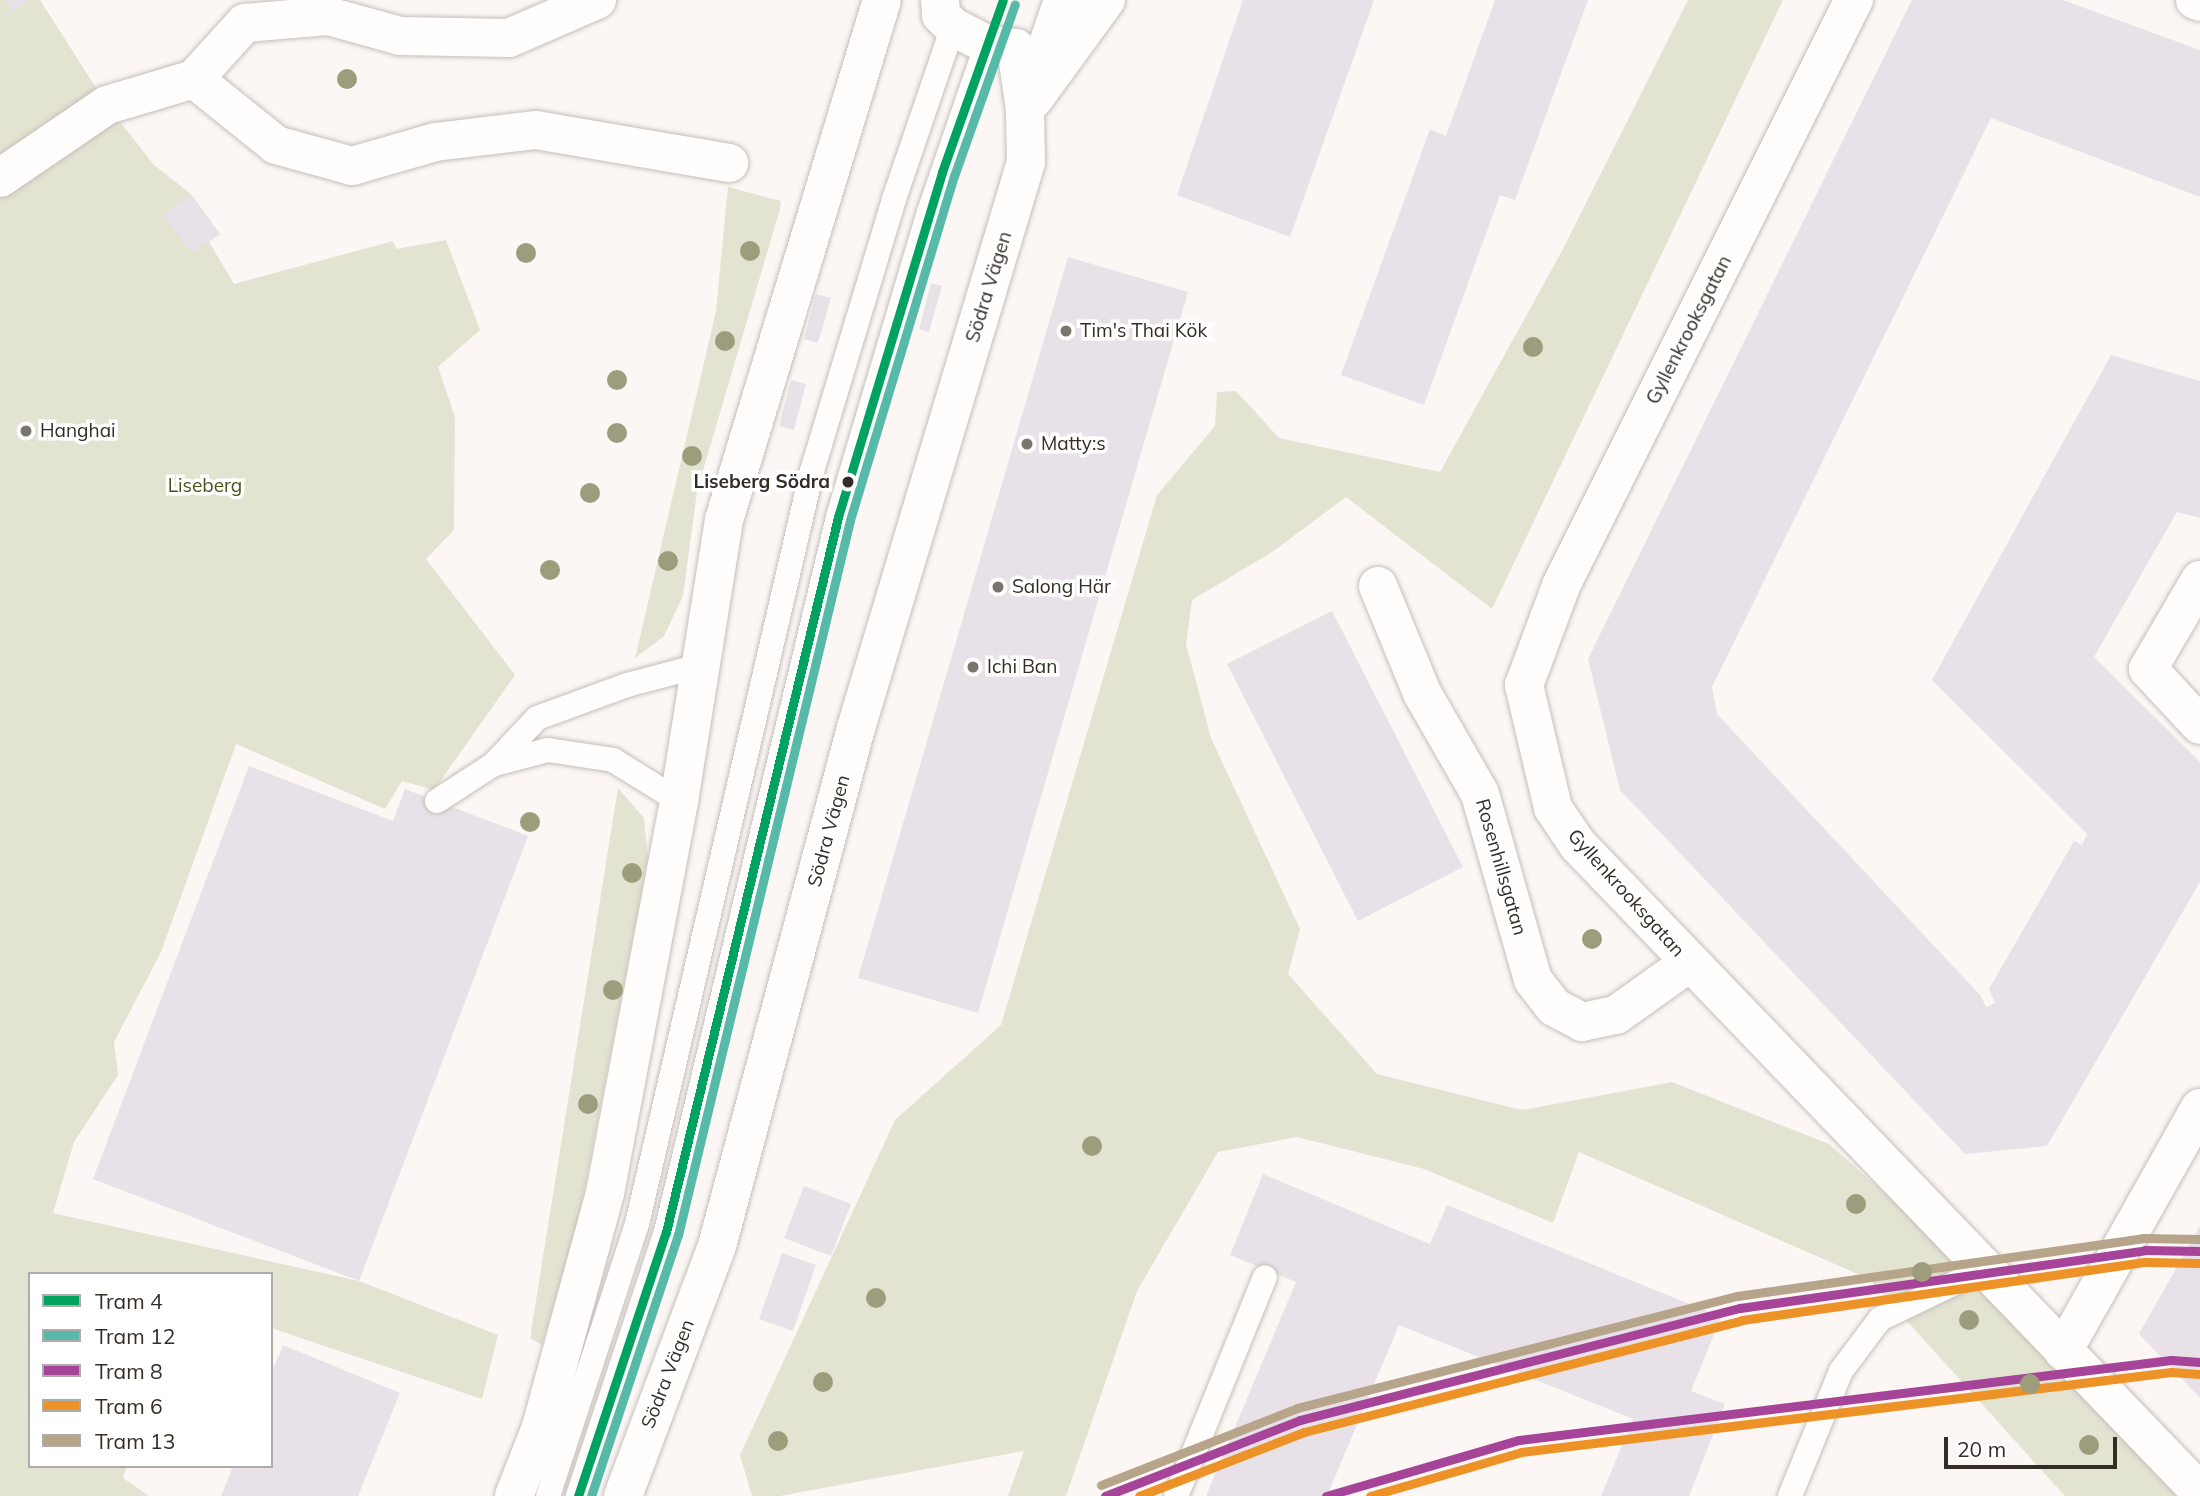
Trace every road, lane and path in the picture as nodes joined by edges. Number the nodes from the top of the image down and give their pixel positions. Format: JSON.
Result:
{"nodes":[{"id":1,"x":597,"y":0,"type":"edge"},
{"id":2,"x":882,"y":0,"type":"edge"},
{"id":3,"x":1063,"y":0,"type":"edge"},
{"id":4,"x":1106,"y":0,"type":"edge"},
{"id":5,"x":1854,"y":0,"type":"edge"},
{"id":6,"x":2195,"y":0,"type":"edge"},
{"id":7,"x":2200,"y":2,"type":"edge"},
{"id":8,"x":946,"y":14,"type":"edge"},
{"id":9,"x":987,"y":44,"type":"junction"},
{"id":10,"x":194,"y":79,"type":"junction"},
{"id":11,"x":1025,"y":110,"type":"junction"},
{"id":12,"x":729,"y":163,"type":"dead end"},
{"id":13,"x":0,"y":178,"type":"edge"},
{"id":14,"x":2200,"y":580,"type":"edge"},
{"id":15,"x":1378,"y":586,"type":"dead end"},
{"id":16,"x":703,"y":665,"type":"junction"},
{"id":17,"x":2200,"y":725,"type":"edge"},
{"id":18,"x":494,"y":764,"type":"junction"},
{"id":19,"x":437,"y":801,"type":"dead end"},
{"id":20,"x":679,"y":801,"type":"junction"},
{"id":21,"x":1689,"y":963,"type":"junction"},
{"id":22,"x":2200,"y":1108,"type":"edge"},
{"id":23,"x":1982,"y":1270,"type":"junction"},
{"id":24,"x":1265,"y":1277,"type":"dead end"},
{"id":25,"x":2063,"y":1351,"type":"junction"},
{"id":26,"x":2200,"y":1492,"type":"edge"},
{"id":27,"x":514,"y":1496,"type":"edge"},
{"id":28,"x":548,"y":1496,"type":"edge"},
{"id":29,"x":578,"y":1496,"type":"edge"},
{"id":30,"x":622,"y":1496,"type":"edge"},
{"id":31,"x":1175,"y":1496,"type":"edge"},
{"id":32,"x":1790,"y":1496,"type":"edge"}],
"edges":[{"from":1,"to":10,"type":"street"},
{"from":2,"to":16,"type":"street"},
{"from":3,"to":11,"type":"street"},
{"from":4,"to":11,"type":"street"},
{"from":5,"to":21,"type":"street","name":"Gyllenkrooksgatan"},
{"from":6,"to":7,"type":"street"},
{"from":8,"to":9,"type":"street"},
{"from":8,"to":28,"type":"lane"},
{"from":9,"to":11,"type":"street"},
{"from":9,"to":29,"type":"lane"},
{"from":10,"to":12,"type":"street"},
{"from":10,"to":13,"type":"street"},
{"from":11,"to":30,"type":"street","name":"Södra Vägen"},
{"from":14,"to":17,"type":"street"},
{"from":15,"to":21,"type":"street","name":"Rosenhillsgatan"},
{"from":16,"to":18,"type":"lane"},
{"from":16,"to":20,"type":"street"},
{"from":18,"to":19,"type":"lane"},
{"from":18,"to":20,"type":"lane"},
{"from":20,"to":27,"type":"street"},
{"from":21,"to":23,"type":"street","name":"Gyllenkrooksgatan"},
{"from":22,"to":25,"type":"street"},
{"from":23,"to":25,"type":"street","name":"Gyllenkrooksgatan"},
{"from":23,"to":32,"type":"lane"},
{"from":24,"to":31,"type":"lane"},
{"from":25,"to":26,"type":"street","name":"Gyllenkrooksgatan"}]}
